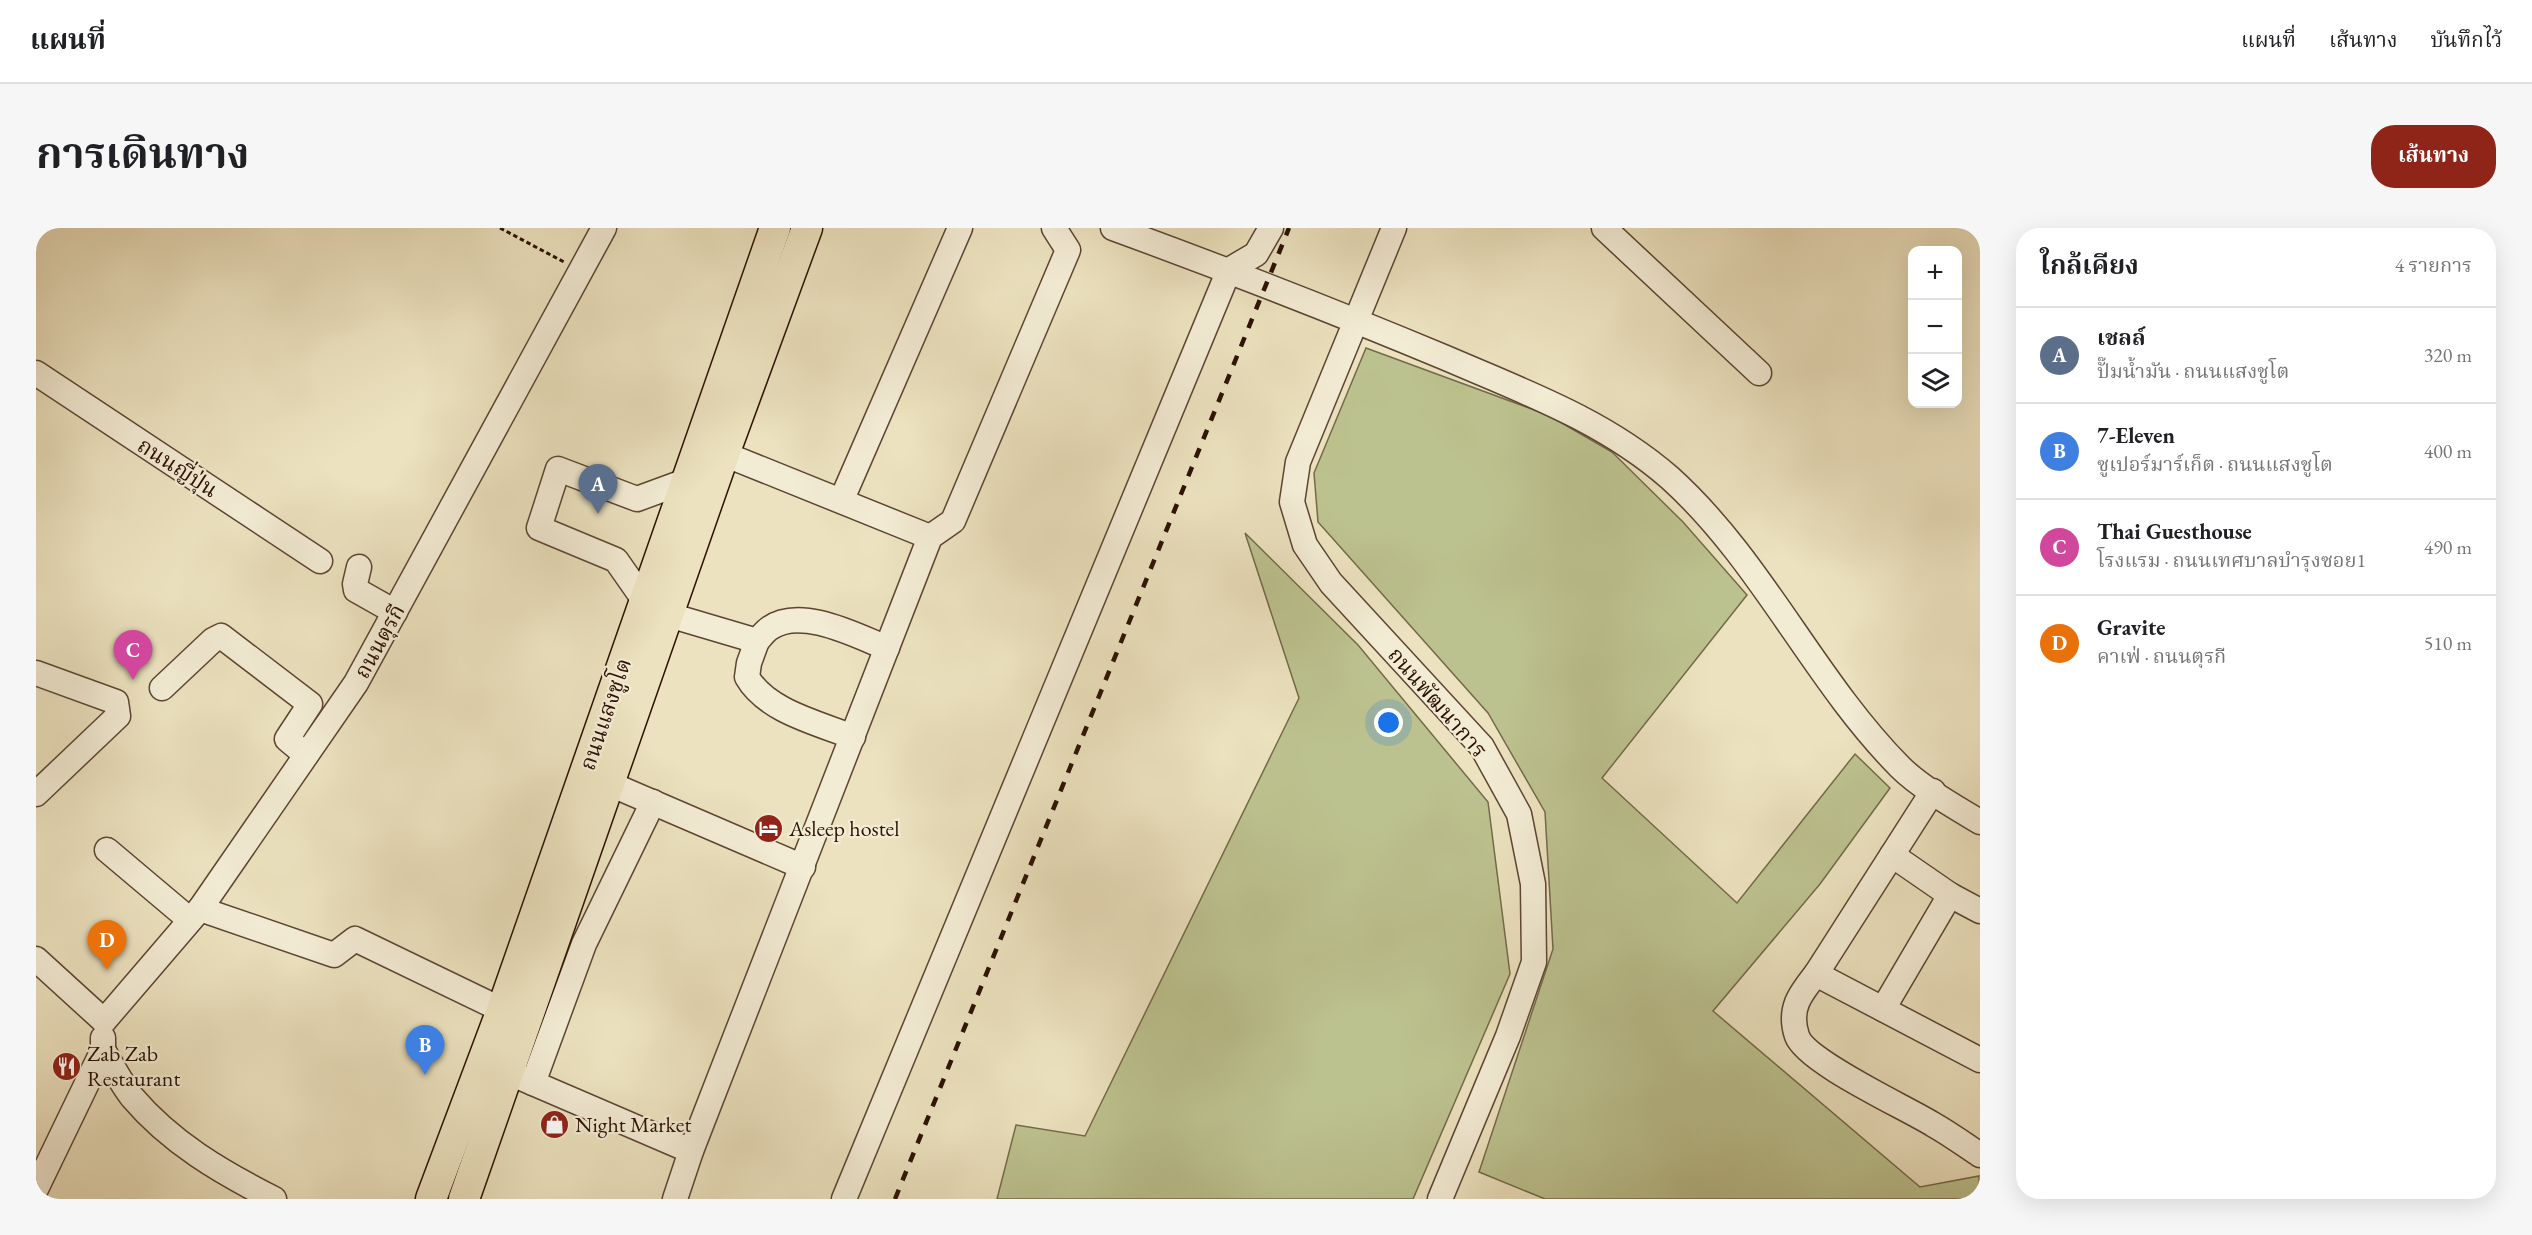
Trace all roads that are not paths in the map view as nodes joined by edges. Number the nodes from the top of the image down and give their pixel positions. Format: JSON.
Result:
{"nodes":[{"id":1,"x":604,"y":228,"type":"edge"},
{"id":2,"x":775,"y":228,"type":"edge"},
{"id":3,"x":807,"y":228,"type":"edge"},
{"id":4,"x":960,"y":228,"type":"edge"},
{"id":5,"x":1054,"y":228,"type":"edge"},
{"id":6,"x":1113,"y":228,"type":"edge"},
{"id":7,"x":1271,"y":228,"type":"edge"},
{"id":8,"x":1394,"y":228,"type":"edge"},
{"id":9,"x":1604,"y":228,"type":"edge"},
{"id":10,"x":1229,"y":270,"type":"junction"},
{"id":11,"x":1356,"y":320,"type":"junction"},
{"id":12,"x":36,"y":373,"type":"edge"},
{"id":13,"x":1759,"y":373,"type":"dead end"},
{"id":14,"x":712,"y":446,"type":"junction"},
{"id":15,"x":686,"y":481,"type":"junction"},
{"id":16,"x":842,"y":499,"type":"junction"},
{"id":17,"x":930,"y":537,"type":"junction"},
{"id":18,"x":320,"y":561,"type":"dead end"},
{"id":19,"x":359,"y":567,"type":"dead end"},
{"id":20,"x":656,"y":608,"type":"junction"},
{"id":21,"x":395,"y":612,"type":"junction"},
{"id":22,"x":757,"y":641,"type":"junction"},
{"id":23,"x":887,"y":648,"type":"junction"},
{"id":24,"x":36,"y":673,"type":"edge"},
{"id":25,"x":162,"y":688,"type":"dead end"},
{"id":26,"x":622,"y":705,"type":"junction"},
{"id":27,"x":853,"y":737,"type":"junction"},
{"id":28,"x":306,"y":754,"type":"junction"},
{"id":29,"x":610,"y":784,"type":"junction"},
{"id":30,"x":1934,"y":791,"type":"junction"},
{"id":31,"x":36,"y":794,"type":"edge"},
{"id":32,"x":652,"y":802,"type":"junction"},
{"id":33,"x":1980,"y":822,"type":"edge"},
{"id":34,"x":107,"y":850,"type":"dead end"},
{"id":35,"x":1892,"y":855,"type":"junction"},
{"id":36,"x":803,"y":867,"type":"junction"},
{"id":37,"x":1950,"y":895,"type":"junction"},
{"id":38,"x":1980,"y":911,"type":"edge"},
{"id":39,"x":195,"y":914,"type":"junction"},
{"id":40,"x":36,"y":959,"type":"edge"},
{"id":41,"x":1816,"y":974,"type":"junction"},
{"id":42,"x":1883,"y":1009,"type":"junction"},
{"id":43,"x":502,"y":1010,"type":"junction"},
{"id":44,"x":104,"y":1021,"type":"junction"},
{"id":45,"x":103,"y":1050,"type":"junction"},
{"id":46,"x":1980,"y":1060,"type":"edge"},
{"id":47,"x":521,"y":1078,"type":"junction"},
{"id":48,"x":691,"y":1151,"type":"junction"},
{"id":49,"x":1980,"y":1155,"type":"edge"},
{"id":50,"x":36,"y":1189,"type":"edge"},
{"id":51,"x":274,"y":1199,"type":"edge"},
{"id":52,"x":431,"y":1199,"type":"edge"},
{"id":53,"x":464,"y":1199,"type":"edge"},
{"id":54,"x":675,"y":1199,"type":"edge"},
{"id":55,"x":844,"y":1199,"type":"edge"},
{"id":56,"x":1440,"y":1199,"type":"edge"}],
"edges":[{"from":1,"to":21,"type":"street","name":"ถนนตุรกี"},
{"from":2,"to":14,"type":"main road","name":"ถนนแสงชูโต"},
{"from":3,"to":14,"type":"main road","name":"ถนนแสงชูโต"},
{"from":4,"to":16,"type":"street"},
{"from":5,"to":17,"type":"street"},
{"from":6,"to":10,"type":"street"},
{"from":7,"to":10,"type":"street"},
{"from":8,"to":11,"type":"street","name":"ถนนพัฒนาการ"},
{"from":9,"to":13,"type":"street"},
{"from":10,"to":11,"type":"street"},
{"from":10,"to":55,"type":"street"},
{"from":11,"to":30,"type":"street"},
{"from":11,"to":56,"type":"street","name":"ถนนพัฒนาการ"},
{"from":12,"to":18,"type":"street","name":"ถนนญี่ปุ่น"},
{"from":14,"to":15,"type":"main road","name":"ถนนแสงชูโต"},
{"from":14,"to":16,"type":"street"},
{"from":14,"to":20,"type":"main road","name":"ถนนแสงชูโต"},
{"from":15,"to":20,"type":"main road","name":"ถนนแสงชูโต"},
{"from":15,"to":20,"type":"street"},
{"from":16,"to":17,"type":"street"},
{"from":17,"to":23,"type":"street"},
{"from":19,"to":21,"type":"street"},
{"from":20,"to":22,"type":"street"},
{"from":20,"to":26,"type":"main road","name":"ถนนแสงชูโต"},
{"from":21,"to":28,"type":"street","name":"ถนนตุรกี"},
{"from":22,"to":23,"type":"street"},
{"from":22,"to":27,"type":"street"},
{"from":23,"to":27,"type":"street"},
{"from":24,"to":31,"type":"street"},
{"from":25,"to":28,"type":"street"},
{"from":26,"to":29,"type":"main road","name":"ถนนแสงชูโต"},
{"from":26,"to":43,"type":"main road","name":"ถนนแสงชูโต"},
{"from":27,"to":36,"type":"street"},
{"from":28,"to":39,"type":"street","name":"ถนนตุรกี"},
{"from":29,"to":32,"type":"street"},
{"from":29,"to":47,"type":"main road","name":"ถนนแสงชูโต"},
{"from":30,"to":33,"type":"street"},
{"from":30,"to":35,"type":"street"},
{"from":32,"to":36,"type":"street"},
{"from":32,"to":47,"type":"street"},
{"from":34,"to":39,"type":"street"},
{"from":35,"to":37,"type":"street"},
{"from":35,"to":41,"type":"street"},
{"from":36,"to":48,"type":"street"},
{"from":37,"to":38,"type":"street"},
{"from":37,"to":42,"type":"street"},
{"from":39,"to":43,"type":"street"},
{"from":39,"to":44,"type":"street","name":"ถนนตุรกี"},
{"from":40,"to":44,"type":"street"},
{"from":41,"to":42,"type":"street"},
{"from":41,"to":49,"type":"street"},
{"from":42,"to":46,"type":"street"},
{"from":43,"to":52,"type":"main road","name":"ถนนแสงชูโต"},
{"from":44,"to":45,"type":"street"},
{"from":45,"to":50,"type":"street"},
{"from":45,"to":51,"type":"street"},
{"from":47,"to":48,"type":"street"},
{"from":47,"to":53,"type":"main road","name":"ถนนแสงชูโต"},
{"from":48,"to":54,"type":"street"}]}
